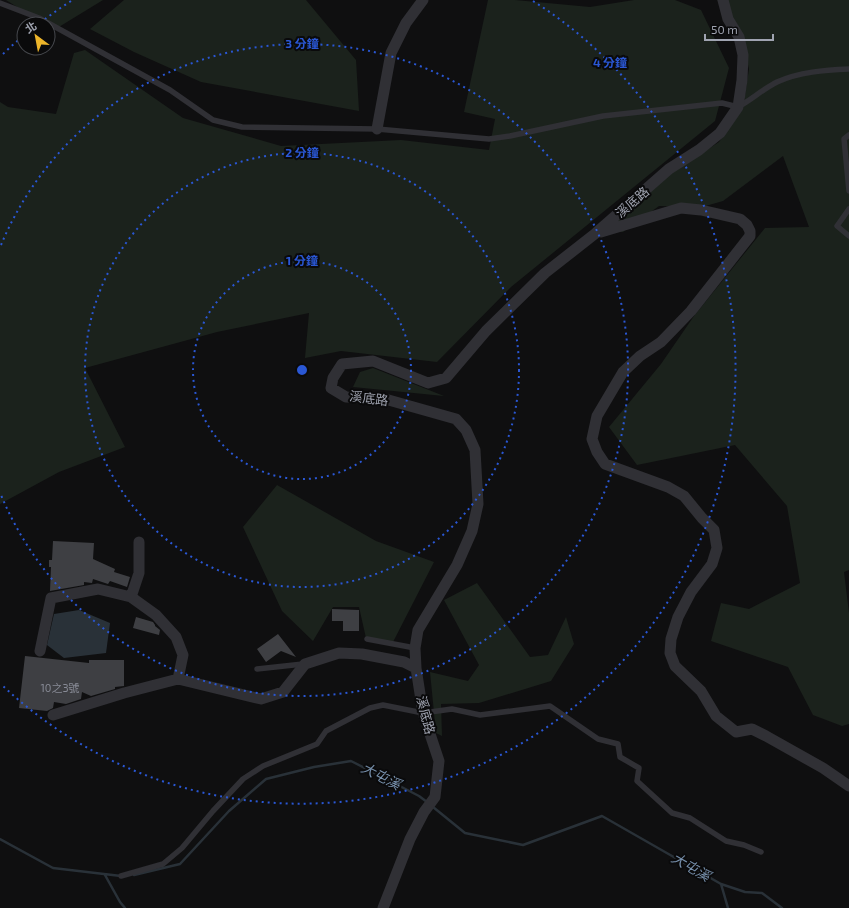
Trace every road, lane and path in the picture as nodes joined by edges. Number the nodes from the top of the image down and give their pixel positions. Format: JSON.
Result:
{"nodes":[{"id":1,"x":423,"y":0,"type":"edge"},
{"id":2,"x":723,"y":0,"type":"edge"},
{"id":3,"x":0,"y":3,"type":"edge"},
{"id":4,"x":849,"y":69,"type":"edge"},
{"id":5,"x":738,"y":107,"type":"junction"},
{"id":6,"x":377,"y":129,"type":"junction"},
{"id":7,"x":849,"y":135,"type":"edge"},
{"id":8,"x":849,"y":192,"type":"edge"},
{"id":9,"x":849,"y":209,"type":"edge"},
{"id":10,"x":596,"y":234,"type":"junction"},
{"id":11,"x":849,"y":236,"type":"edge"},
{"id":12,"x":139,"y":542,"type":"dead end"},
{"id":13,"x":131,"y":597,"type":"junction"},
{"id":14,"x":367,"y":639,"type":"dead end"},
{"id":15,"x":416,"y":648,"type":"junction"},
{"id":16,"x":40,"y":651,"type":"dead end"},
{"id":17,"x":305,"y":664,"type":"junction"},
{"id":18,"x":416,"y":668,"type":"junction"},
{"id":19,"x":257,"y":669,"type":"dead end"},
{"id":20,"x":178,"y":679,"type":"junction"},
{"id":21,"x":423,"y":713,"type":"junction"},
{"id":22,"x":53,"y":715,"type":"dead end"},
{"id":23,"x":849,"y":786,"type":"edge"},
{"id":24,"x":761,"y":852,"type":"dead end"},
{"id":25,"x":121,"y":876,"type":"dead end"},
{"id":26,"x":383,"y":908,"type":"edge"}],
"edges":[{"from":1,"to":6,"type":"street"},
{"from":2,"to":5,"type":"street","name":"溪底路"},
{"from":3,"to":6,"type":"lane"},
{"from":4,"to":5,"type":"lane"},
{"from":5,"to":6,"type":"lane"},
{"from":5,"to":10,"type":"street","name":"溪底路"},
{"from":7,"to":8,"type":"lane"},
{"from":9,"to":11,"type":"lane"},
{"from":10,"to":15,"type":"street","name":"溪底路"},
{"from":10,"to":23,"type":"street"},
{"from":12,"to":13,"type":"street"},
{"from":13,"to":16,"type":"street"},
{"from":13,"to":20,"type":"street"},
{"from":14,"to":15,"type":"lane"},
{"from":15,"to":18,"type":"street","name":"溪底路"},
{"from":17,"to":18,"type":"street"},
{"from":17,"to":19,"type":"lane"},
{"from":17,"to":20,"type":"street"},
{"from":18,"to":21,"type":"street","name":"溪底路"},
{"from":20,"to":22,"type":"street"},
{"from":21,"to":24,"type":"lane"},
{"from":21,"to":25,"type":"lane"},
{"from":21,"to":26,"type":"street","name":"溪底路"}]}
